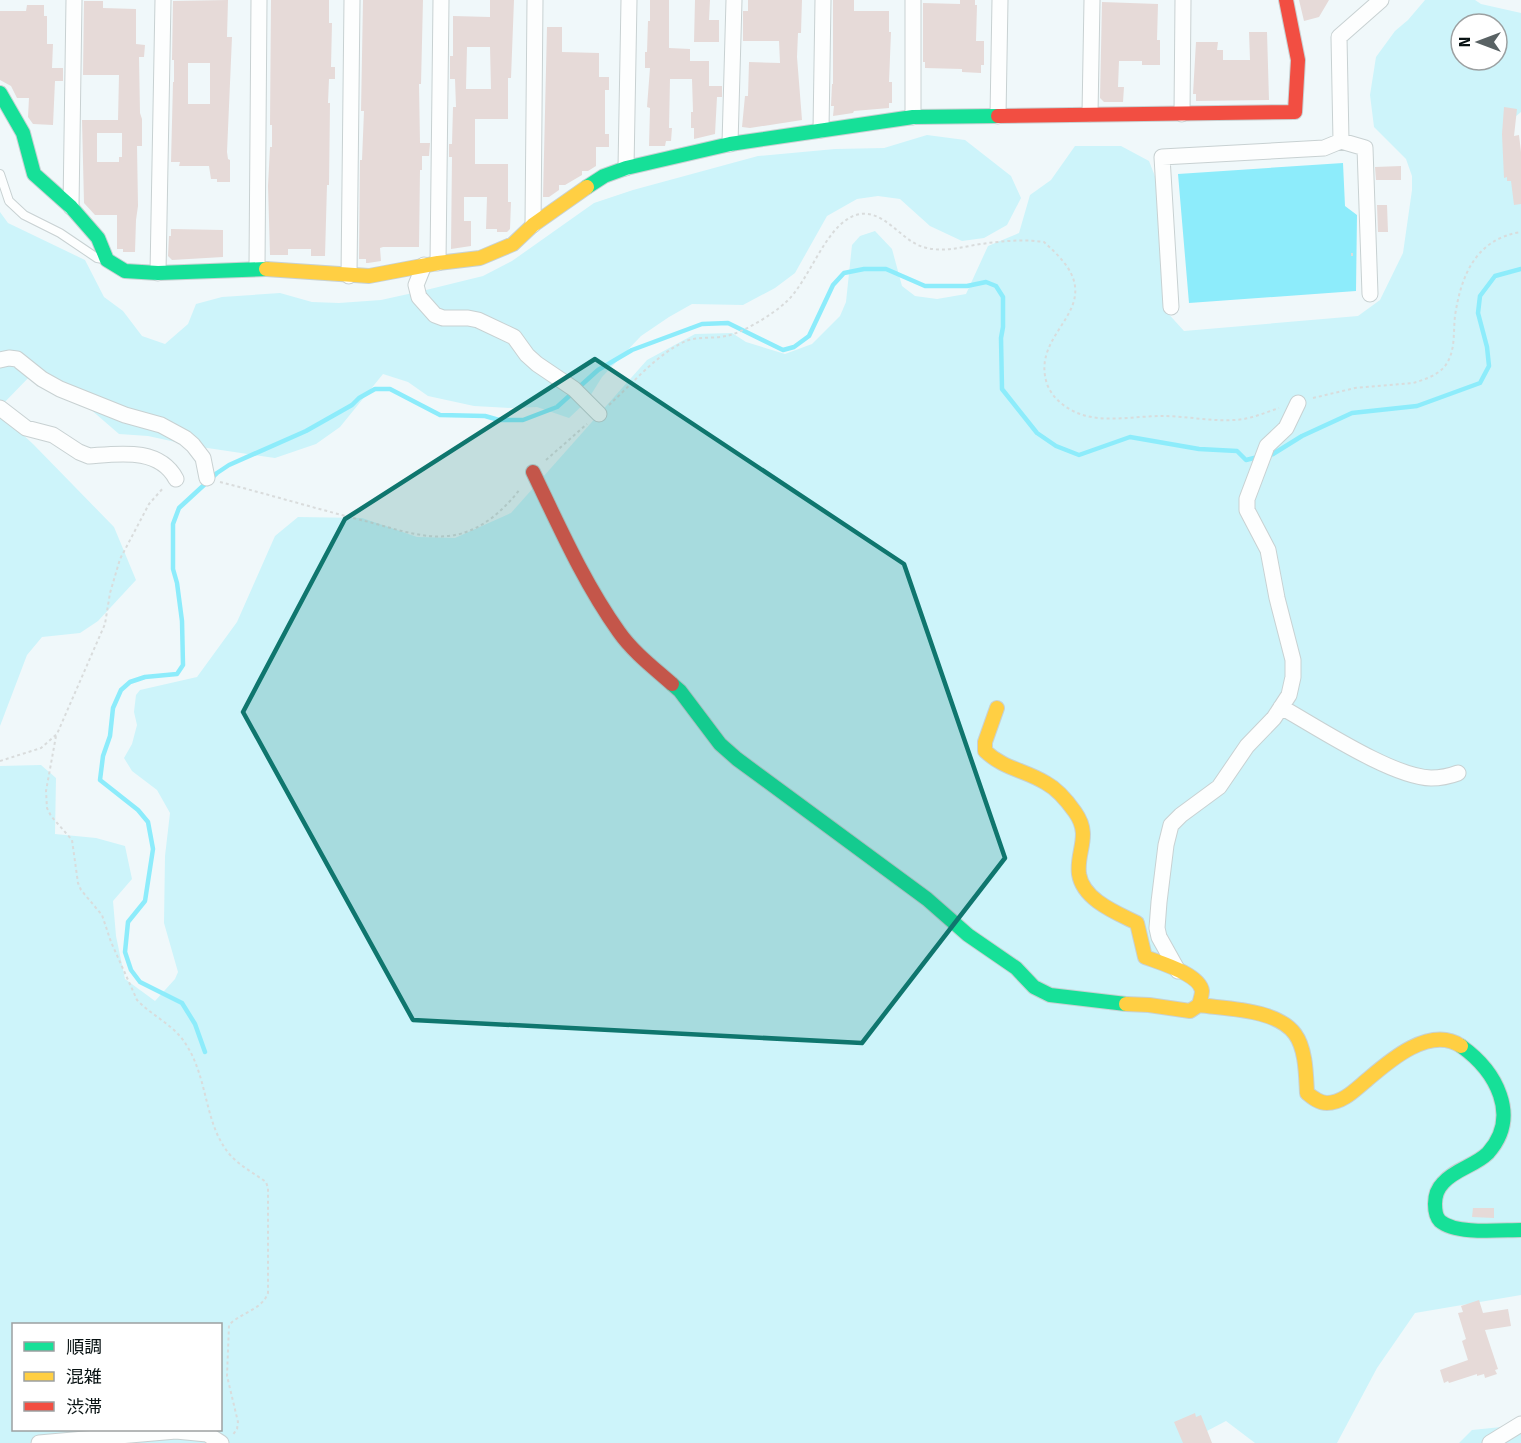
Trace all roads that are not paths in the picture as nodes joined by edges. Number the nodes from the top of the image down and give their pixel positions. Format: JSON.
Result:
{"nodes":[{"id":1,"x":74,"y":0,"type":"edge"},
{"id":2,"x":164,"y":0,"type":"edge"},
{"id":3,"x":259,"y":0,"type":"edge"},
{"id":4,"x":352,"y":0,"type":"edge"},
{"id":5,"x":441,"y":0,"type":"edge"},
{"id":6,"x":535,"y":0,"type":"edge"},
{"id":7,"x":629,"y":0,"type":"edge"},
{"id":8,"x":734,"y":0,"type":"edge"},
{"id":9,"x":823,"y":0,"type":"edge"},
{"id":10,"x":913,"y":0,"type":"edge"},
{"id":11,"x":1000,"y":0,"type":"edge"},
{"id":12,"x":1092,"y":0,"type":"edge"},
{"id":13,"x":1183,"y":0,"type":"edge"},
{"id":14,"x":1286,"y":0,"type":"edge"},
{"id":15,"x":1381,"y":0,"type":"edge"},
{"id":16,"x":0,"y":93,"type":"edge"},
{"id":17,"x":1090,"y":114,"type":"junction"},
{"id":18,"x":1182,"y":114,"type":"junction"},
{"id":19,"x":998,"y":116,"type":"junction"},
{"id":20,"x":912,"y":117,"type":"junction"},
{"id":21,"x":821,"y":130,"type":"junction"},
{"id":22,"x":1341,"y":141,"type":"junction"},
{"id":23,"x":730,"y":144,"type":"junction"},
{"id":24,"x":626,"y":168,"type":"junction"},
{"id":25,"x":0,"y":174,"type":"edge"},
{"id":26,"x":71,"y":207,"type":"junction"},
{"id":27,"x":533,"y":225,"type":"junction"},
{"id":28,"x":107,"y":260,"type":"junction"},
{"id":29,"x":431,"y":264,"type":"junction"},
{"id":30,"x":257,"y":268,"type":"junction"},
{"id":31,"x":158,"y":273,"type":"junction"},
{"id":32,"x":349,"y":276,"type":"junction"},
{"id":33,"x":1370,"y":294,"type":"dead end"},
{"id":34,"x":1171,"y":307,"type":"dead end"},
{"id":35,"x":0,"y":360,"type":"edge"},
{"id":36,"x":1298,"y":403,"type":"road end"},
{"id":37,"x":0,"y":408,"type":"edge"},
{"id":38,"x":599,"y":414,"type":"road end"},
{"id":39,"x":533,"y":472,"type":"road end"},
{"id":40,"x":207,"y":478,"type":"road end"},
{"id":41,"x":176,"y":479,"type":"road end"},
{"id":42,"x":1281,"y":707,"type":"junction"},
{"id":43,"x":997,"y":708,"type":"dead end"},
{"id":44,"x":1458,"y":772,"type":"dead end"},
{"id":45,"x":1178,"y":971,"type":"junction"},
{"id":46,"x":1199,"y":1005,"type":"junction"},
{"id":47,"x":1521,"y":1230,"type":"edge"},
{"id":48,"x":1521,"y":1424,"type":"edge"},
{"id":49,"x":226,"y":1440,"type":"edge"},
{"id":50,"x":39,"y":1443,"type":"edge"},
{"id":51,"x":1490,"y":1443,"type":"edge"}],
"edges":[{"from":1,"to":26,"type":"street"},
{"from":2,"to":31,"type":"street"},
{"from":3,"to":30,"type":"street"},
{"from":4,"to":32,"type":"street"},
{"from":5,"to":29,"type":"street"},
{"from":6,"to":27,"type":"street"},
{"from":7,"to":24,"type":"street"},
{"from":8,"to":23,"type":"street"},
{"from":9,"to":21,"type":"street"},
{"from":10,"to":20,"type":"street"},
{"from":11,"to":19,"type":"street"},
{"from":12,"to":17,"type":"street"},
{"from":13,"to":18,"type":"street"},
{"from":14,"to":18,"type":"street"},
{"from":15,"to":22,"type":"street"},
{"from":16,"to":26,"type":"street"},
{"from":17,"to":18,"type":"street"},
{"from":17,"to":19,"type":"street"},
{"from":19,"to":20,"type":"street"},
{"from":20,"to":21,"type":"street"},
{"from":21,"to":23,"type":"street"},
{"from":22,"to":33,"type":"street"},
{"from":22,"to":34,"type":"street"},
{"from":23,"to":24,"type":"street"},
{"from":24,"to":27,"type":"street"},
{"from":25,"to":28,"type":"lane"},
{"from":26,"to":28,"type":"street"},
{"from":27,"to":29,"type":"street"},
{"from":28,"to":31,"type":"street"},
{"from":29,"to":32,"type":"street"},
{"from":29,"to":38,"type":"street"},
{"from":30,"to":31,"type":"street"},
{"from":30,"to":32,"type":"street"},
{"from":35,"to":40,"type":"street"},
{"from":36,"to":42,"type":"street"},
{"from":37,"to":41,"type":"street"},
{"from":39,"to":46,"type":"street"},
{"from":42,"to":44,"type":"street"},
{"from":42,"to":45,"type":"street"},
{"from":43,"to":45,"type":"street"},
{"from":45,"to":46,"type":"street"},
{"from":46,"to":47,"type":"street"},
{"from":48,"to":51,"type":"street"},
{"from":49,"to":50,"type":"street"}]}
